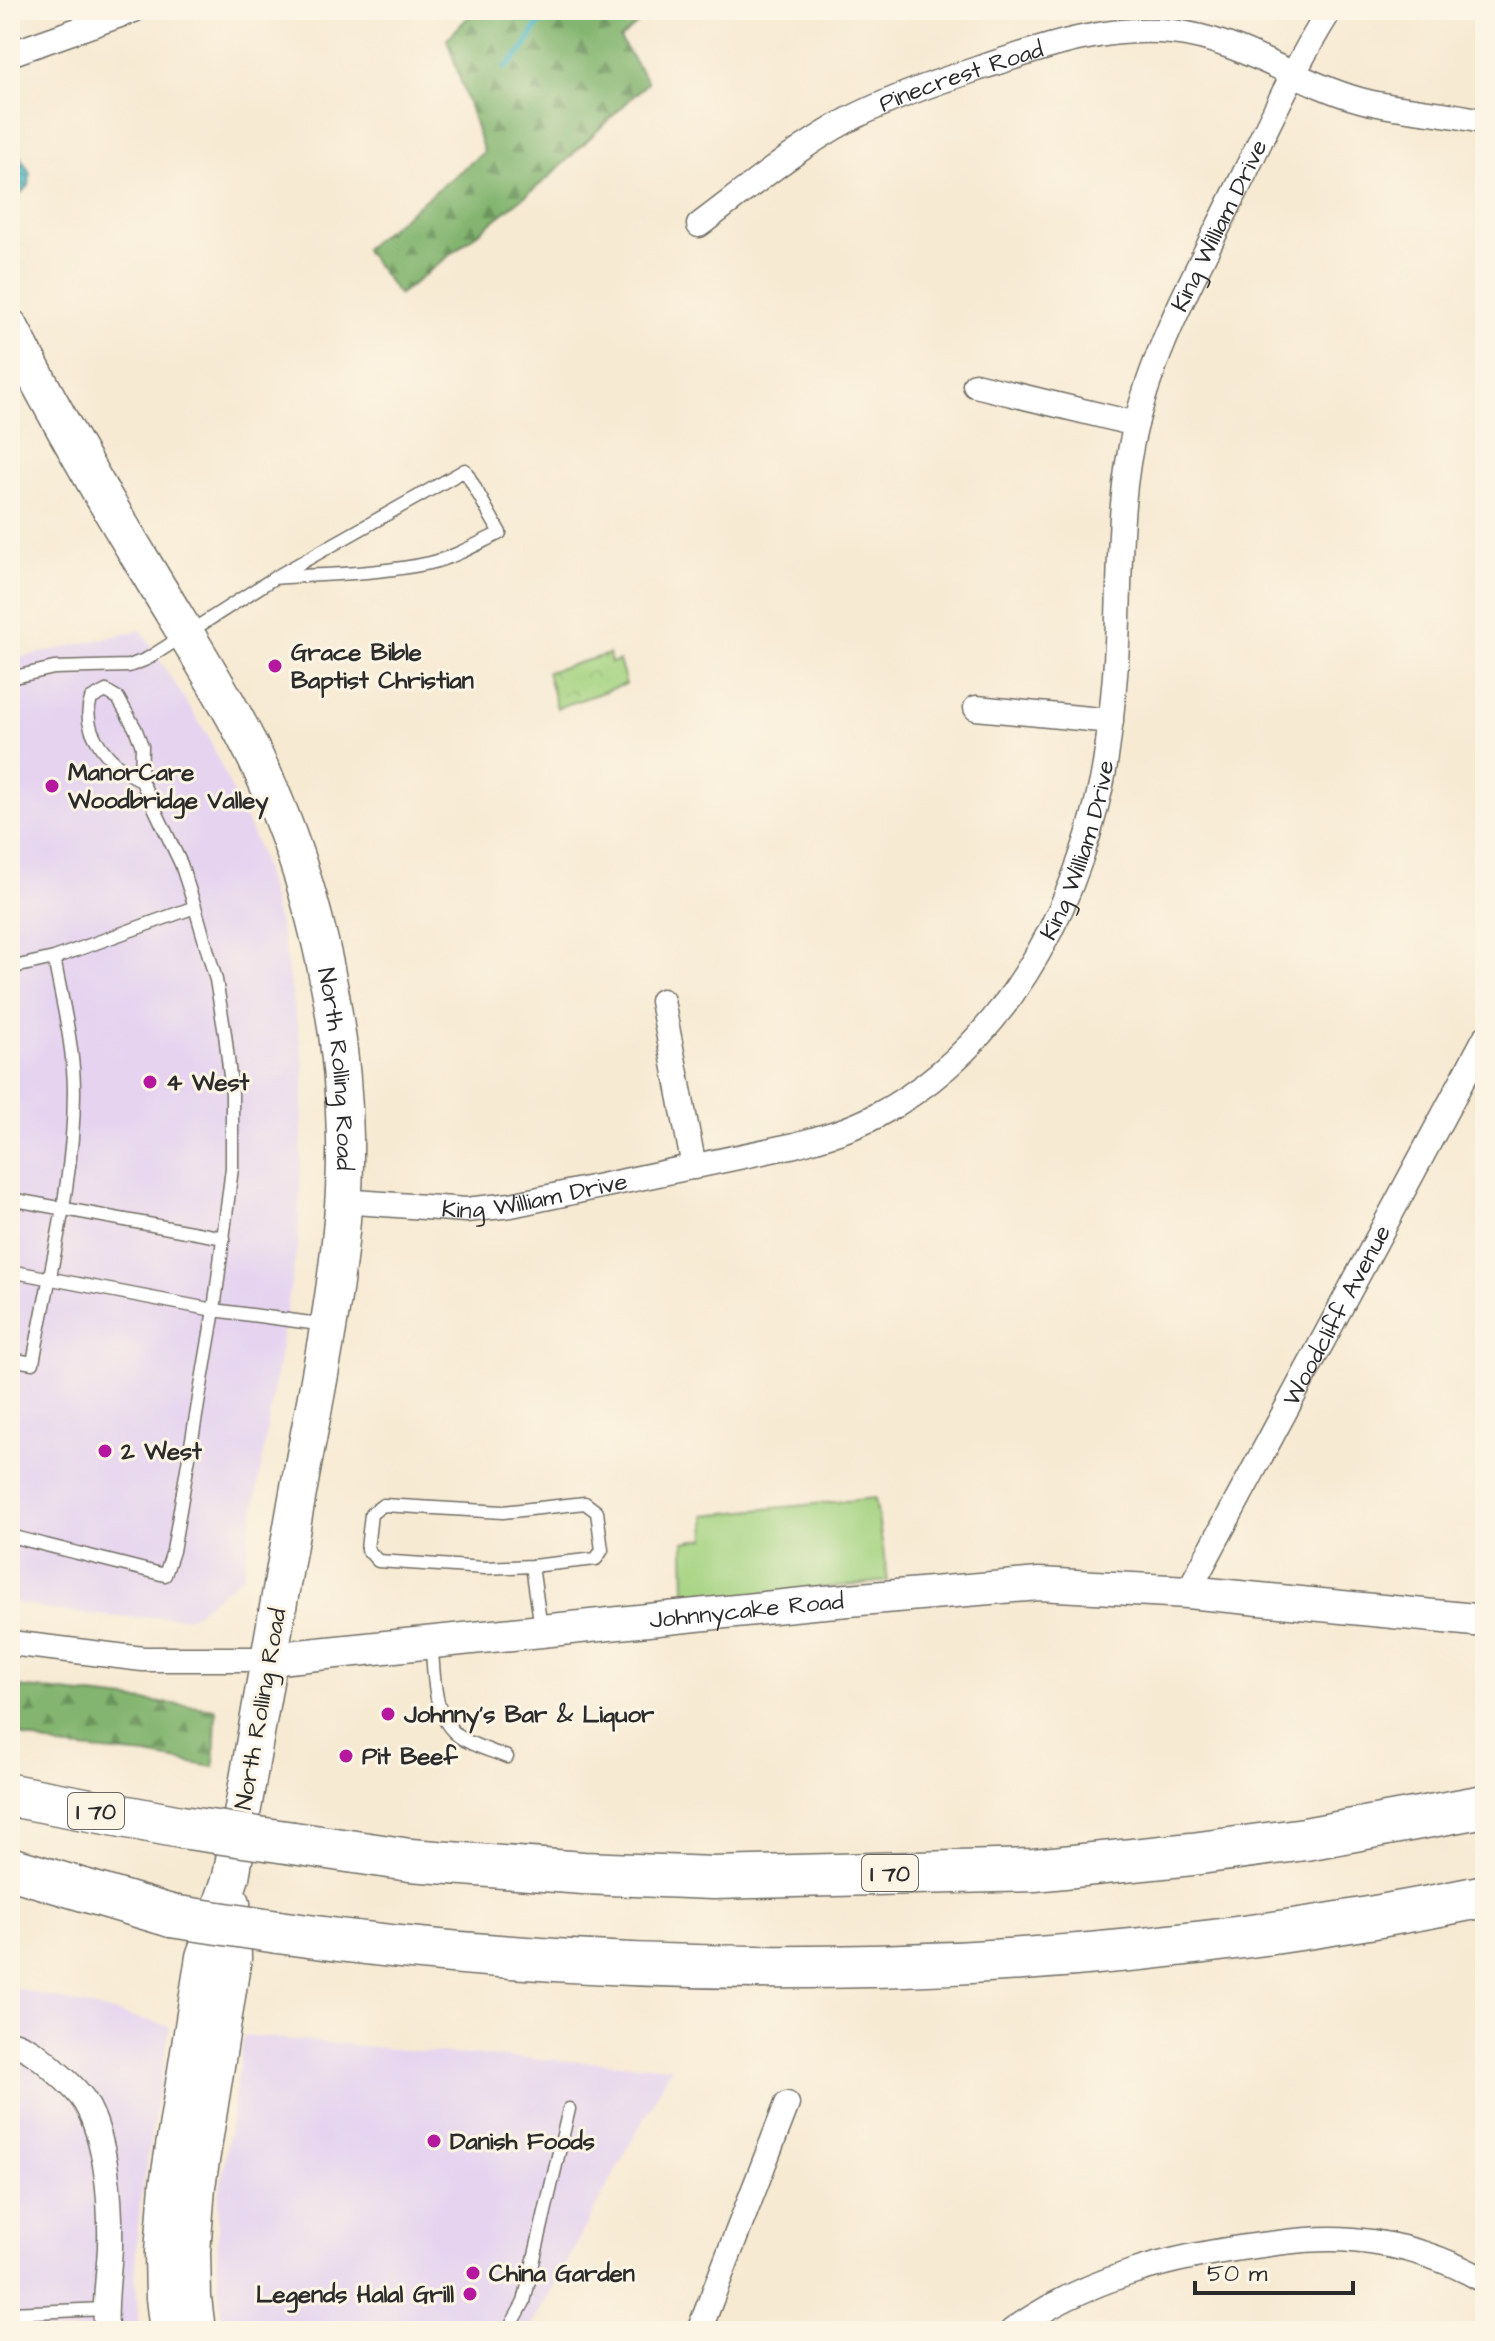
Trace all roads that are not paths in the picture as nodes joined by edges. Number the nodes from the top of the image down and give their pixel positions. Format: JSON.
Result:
{"nodes":[{"id":1,"x":134,"y":10,"type":"edge"},
{"id":2,"x":1330,"y":10,"type":"edge"},
{"id":3,"x":10,"y":54,"type":"edge"},
{"id":4,"x":1295,"y":73,"type":"junction"},
{"id":5,"x":1485,"y":122,"type":"edge"},
{"id":6,"x":699,"y":225,"type":"dead end"},
{"id":7,"x":10,"y":327,"type":"edge"},
{"id":8,"x":975,"y":385,"type":"dead end"},
{"id":9,"x":1136,"y":424,"type":"junction"},
{"id":10,"x":274,"y":578,"type":"junction"},
{"id":11,"x":186,"y":635,"type":"junction"},
{"id":12,"x":111,"y":668,"type":"junction"},
{"id":13,"x":10,"y":678,"type":"edge"},
{"id":14,"x":106,"y":691,"type":"junction"},
{"id":15,"x":976,"y":708,"type":"dead end"},
{"id":16,"x":1111,"y":721,"type":"junction"},
{"id":17,"x":141,"y":780,"type":"junction"},
{"id":18,"x":195,"y":907,"type":"junction"},
{"id":19,"x":54,"y":958,"type":"junction"},
{"id":20,"x":10,"y":968,"type":"edge"},
{"id":21,"x":662,"y":1001,"type":"dead end"},
{"id":22,"x":1485,"y":1038,"type":"edge"},
{"id":23,"x":694,"y":1167,"type":"junction"},
{"id":24,"x":10,"y":1199,"type":"edge"},
{"id":25,"x":342,"y":1201,"type":"junction"},
{"id":26,"x":62,"y":1208,"type":"junction"},
{"id":27,"x":224,"y":1238,"type":"junction"},
{"id":28,"x":10,"y":1271,"type":"edge"},
{"id":29,"x":48,"y":1278,"type":"junction"},
{"id":30,"x":214,"y":1310,"type":"junction"},
{"id":31,"x":327,"y":1325,"type":"junction"},
{"id":32,"x":10,"y":1359,"type":"edge"},
{"id":33,"x":10,"y":1536,"type":"edge"},
{"id":34,"x":532,"y":1566,"type":"junction"},
{"id":35,"x":1188,"y":1592,"type":"junction"},
{"id":36,"x":1485,"y":1621,"type":"edge"},
{"id":37,"x":541,"y":1631,"type":"junction"},
{"id":38,"x":431,"y":1642,"type":"junction"},
{"id":39,"x":10,"y":1643,"type":"edge"},
{"id":40,"x":269,"y":1659,"type":"junction"},
{"id":41,"x":507,"y":1757,"type":"dead end"},
{"id":42,"x":10,"y":1795,"type":"edge"},
{"id":43,"x":1485,"y":1806,"type":"edge"},
{"id":44,"x":10,"y":1868,"type":"edge"},
{"id":45,"x":231,"y":1877,"type":"junction"},
{"id":46,"x":1485,"y":1896,"type":"edge"},
{"id":47,"x":10,"y":1900,"type":"edge"},
{"id":48,"x":171,"y":1916,"type":"junction"},
{"id":49,"x":10,"y":2042,"type":"edge"},
{"id":50,"x":787,"y":2104,"type":"dead end"},
{"id":51,"x":569,"y":2109,"type":"dead end"},
{"id":52,"x":1485,"y":2281,"type":"edge"},
{"id":53,"x":10,"y":2313,"type":"edge"},
{"id":54,"x":105,"y":2320,"type":"edge"},
{"id":55,"x":168,"y":2331,"type":"edge"},
{"id":56,"x":197,"y":2331,"type":"edge"},
{"id":57,"x":508,"y":2331,"type":"edge"},
{"id":58,"x":699,"y":2331,"type":"edge"},
{"id":59,"x":1012,"y":2331,"type":"edge"}],
"edges":[{"from":1,"to":3,"type":"street"},
{"from":2,"to":4,"type":"street","name":"King William Drive"},
{"from":4,"to":5,"type":"street","name":"Pinecrest Road"},
{"from":4,"to":6,"type":"street","name":"Pinecrest Road"},
{"from":4,"to":9,"type":"street","name":"King William Drive"},
{"from":7,"to":11,"type":"main road","name":"North Rolling Road"},
{"from":8,"to":9,"type":"street"},
{"from":9,"to":16,"type":"street","name":"King William Drive"},
{"from":10,"to":10,"type":"lane"},
{"from":10,"to":11,"type":"lane"},
{"from":11,"to":12,"type":"lane"},
{"from":11,"to":25,"type":"main road","name":"North Rolling Road"},
{"from":12,"to":13,"type":"lane"},
{"from":12,"to":14,"type":"lane"},
{"from":14,"to":17,"type":"lane"},
{"from":14,"to":17,"type":"lane"},
{"from":15,"to":16,"type":"street"},
{"from":16,"to":23,"type":"street","name":"King William Drive"},
{"from":17,"to":18,"type":"lane"},
{"from":18,"to":19,"type":"lane"},
{"from":18,"to":27,"type":"lane"},
{"from":19,"to":20,"type":"lane"},
{"from":19,"to":26,"type":"lane"},
{"from":21,"to":23,"type":"street"},
{"from":22,"to":35,"type":"street","name":"Woodcliff Avenue"},
{"from":23,"to":25,"type":"street","name":"King William Drive"},
{"from":24,"to":26,"type":"lane"},
{"from":25,"to":31,"type":"main road","name":"North Rolling Road"},
{"from":26,"to":27,"type":"lane"},
{"from":26,"to":29,"type":"lane"},
{"from":27,"to":30,"type":"lane"},
{"from":28,"to":29,"type":"lane"},
{"from":29,"to":30,"type":"lane"},
{"from":29,"to":32,"type":"lane"},
{"from":30,"to":31,"type":"lane"},
{"from":30,"to":33,"type":"lane"},
{"from":31,"to":40,"type":"main road","name":"North Rolling Road"},
{"from":34,"to":34,"type":"lane"},
{"from":34,"to":37,"type":"lane"},
{"from":35,"to":36,"type":"street","name":"Johnnycake Road"},
{"from":35,"to":37,"type":"street","name":"Johnnycake Road"},
{"from":37,"to":38,"type":"street","name":"Johnnycake Road"},
{"from":38,"to":40,"type":"street","name":"Johnnycake Road"},
{"from":38,"to":41,"type":"lane"},
{"from":39,"to":40,"type":"street","name":"Johnnycake Road"},
{"from":40,"to":45,"type":"main road","name":"North Rolling Road"},
{"from":42,"to":43,"type":"highway","number":"I 70","bridge":true},
{"from":44,"to":48,"type":"highway"},
{"from":45,"to":55,"type":"main road","name":"North Rolling Road"},
{"from":45,"to":56,"type":"main road","name":"North Rolling Road"},
{"from":46,"to":48,"type":"highway","bridge":true},
{"from":47,"to":48,"type":"highway"},
{"from":49,"to":54,"type":"street"},
{"from":50,"to":58,"type":"street"},
{"from":51,"to":57,"type":"lane"},
{"from":52,"to":59,"type":"street"},
{"from":53,"to":54,"type":"lane"}]}
